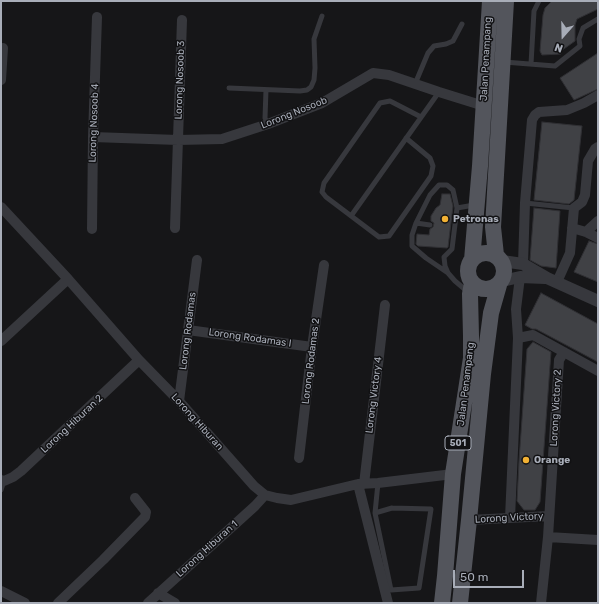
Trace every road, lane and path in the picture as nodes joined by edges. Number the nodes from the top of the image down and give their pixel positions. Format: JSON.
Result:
{"nodes":[{"id":1,"x":490,"y":1,"type":"edge"},
{"id":2,"x":506,"y":1,"type":"edge"},
{"id":3,"x":539,"y":1,"type":"edge"},
{"id":4,"x":322,"y":16,"type":"dead end"},
{"id":5,"x":97,"y":18,"type":"dead end"},
{"id":6,"x":182,"y":20,"type":"dead end"},
{"id":7,"x":598,"y":20,"type":"edge"},
{"id":8,"x":462,"y":24,"type":"dead end"},
{"id":9,"x":3,"y":48,"type":"dead end"},
{"id":10,"x":503,"y":62,"type":"junction"},
{"id":11,"x":531,"y":64,"type":"junction"},
{"id":12,"x":1,"y":80,"type":"edge"},
{"id":13,"x":416,"y":84,"type":"junction"},
{"id":14,"x":229,"y":88,"type":"dead end"},
{"id":15,"x":266,"y":90,"type":"junction"},
{"id":16,"x":439,"y":92,"type":"junction"},
{"id":17,"x":598,"y":95,"type":"edge"},
{"id":18,"x":484,"y":106,"type":"junction"},
{"id":19,"x":421,"y":117,"type":"junction"},
{"id":20,"x":268,"y":124,"type":"junction"},
{"id":21,"x":93,"y":137,"type":"junction"},
{"id":22,"x":406,"y":138,"type":"junction"},
{"id":23,"x":178,"y":140,"type":"junction"},
{"id":24,"x":598,"y":147,"type":"edge"},
{"id":25,"x":525,"y":203,"type":"junction"},
{"id":26,"x":477,"y":205,"type":"junction"},
{"id":27,"x":1,"y":207,"type":"edge"},
{"id":28,"x":457,"y":208,"type":"junction"},
{"id":29,"x":574,"y":208,"type":"junction"},
{"id":30,"x":351,"y":216,"type":"junction"},
{"id":31,"x":598,"y":221,"type":"edge"},
{"id":32,"x":416,"y":223,"type":"junction"},
{"id":33,"x":430,"y":225,"type":"dead end"},
{"id":34,"x":175,"y":228,"type":"dead end"},
{"id":35,"x":572,"y":228,"type":"junction"},
{"id":36,"x":92,"y":230,"type":"dead end"},
{"id":37,"x":586,"y":232,"type":"junction"},
{"id":38,"x":598,"y":238,"type":"edge"},
{"id":39,"x":499,"y":258,"type":"junction"},
{"id":40,"x":197,"y":260,"type":"dead end"},
{"id":41,"x":472,"y":260,"type":"junction"},
{"id":42,"x":523,"y":264,"type":"junction"},
{"id":43,"x":324,"y":265,"type":"dead end"},
{"id":44,"x":448,"y":273,"type":"junction"},
{"id":45,"x":520,"y":277,"type":"junction"},
{"id":46,"x":68,"y":279,"type":"junction"},
{"id":47,"x":552,"y":280,"type":"junction"},
{"id":48,"x":500,"y":283,"type":"junction"},
{"id":49,"x":471,"y":289,"type":"junction"},
{"id":50,"x":598,"y":301,"type":"edge"},
{"id":51,"x":385,"y":305,"type":"dead end"},
{"id":52,"x":188,"y":330,"type":"junction"},
{"id":53,"x":518,"y":338,"type":"junction"},
{"id":54,"x":1,"y":341,"type":"edge"},
{"id":55,"x":312,"y":347,"type":"junction"},
{"id":56,"x":564,"y":352,"type":"junction"},
{"id":57,"x":139,"y":360,"type":"junction"},
{"id":58,"x":598,"y":371,"type":"edge"},
{"id":59,"x":178,"y":401,"type":"junction"},
{"id":60,"x":299,"y":458,"type":"dead end"},
{"id":61,"x":453,"y":474,"type":"junction"},
{"id":62,"x":378,"y":483,"type":"junction"},
{"id":63,"x":2,"y":484,"type":"edge"},
{"id":64,"x":361,"y":484,"type":"junction"},
{"id":65,"x":265,"y":495,"type":"junction"},
{"id":66,"x":135,"y":498,"type":"dead end"},
{"id":67,"x":375,"y":513,"type":"junction"},
{"id":68,"x":549,"y":516,"type":"junction"},
{"id":69,"x":510,"y":518,"type":"junction"},
{"id":70,"x":469,"y":520,"type":"junction"},
{"id":71,"x":548,"y":537,"type":"junction"},
{"id":72,"x":598,"y":540,"type":"edge"},
{"id":73,"x":1,"y":591,"type":"edge"},
{"id":74,"x":158,"y":593,"type":"junction"},
{"id":75,"x":460,"y":597,"type":"edge"},
{"id":76,"x":442,"y":601,"type":"edge"},
{"id":77,"x":25,"y":603,"type":"edge"},
{"id":78,"x":58,"y":603,"type":"edge"},
{"id":79,"x":148,"y":603,"type":"edge"},
{"id":80,"x":174,"y":603,"type":"edge"},
{"id":81,"x":388,"y":603,"type":"edge"},
{"id":82,"x":541,"y":603,"type":"edge"}],
"edges":[{"from":1,"to":18,"type":"main road","name":"Jalan Penampang"},
{"from":2,"to":10,"type":"main road","name":"Jalan Penampang"},
{"from":3,"to":11,"type":"lane"},
{"from":4,"to":15,"type":"lane"},
{"from":5,"to":21,"type":"street","name":"Lorong Nosoob 4"},
{"from":6,"to":23,"type":"street","name":"Lorong Nosoob 3"},
{"from":7,"to":11,"type":"lane"},
{"from":8,"to":13,"type":"lane"},
{"from":9,"to":12,"type":"street"},
{"from":10,"to":11,"type":"lane"},
{"from":10,"to":39,"type":"main road","name":"Jalan Penampang"},
{"from":13,"to":16,"type":"street","name":"Lorong Nosoob"},
{"from":13,"to":20,"type":"street","name":"Lorong Nosoob"},
{"from":14,"to":15,"type":"lane"},
{"from":15,"to":20,"type":"lane"},
{"from":16,"to":18,"type":"street","name":"Lorong Nosoob"},
{"from":16,"to":19,"type":"lane"},
{"from":17,"to":25,"type":"street"},
{"from":18,"to":26,"type":"main road","name":"Jalan Penampang"},
{"from":19,"to":22,"type":"lane"},
{"from":19,"to":30,"type":"lane"},
{"from":20,"to":23,"type":"street","name":"Lorong Nosoob"},
{"from":21,"to":23,"type":"street","name":"Lorong Nosoob"},
{"from":21,"to":36,"type":"street","name":"Lorong Nosoob 4"},
{"from":22,"to":30,"type":"lane"},
{"from":22,"to":30,"type":"lane"},
{"from":23,"to":34,"type":"street","name":"Lorong Nosoob 3"},
{"from":24,"to":29,"type":"street"},
{"from":25,"to":29,"type":"lane"},
{"from":25,"to":42,"type":"street"},
{"from":26,"to":28,"type":"lane"},
{"from":26,"to":41,"type":"main road","name":"Jalan Penampang"},
{"from":27,"to":46,"type":"street","name":"Lorong Hiburan"},
{"from":28,"to":32,"type":"lane"},
{"from":28,"to":44,"type":"lane"},
{"from":29,"to":35,"type":"street"},
{"from":31,"to":37,"type":"street"},
{"from":32,"to":33,"type":"lane"},
{"from":32,"to":44,"type":"lane"},
{"from":35,"to":37,"type":"street"},
{"from":35,"to":47,"type":"street"},
{"from":37,"to":38,"type":"street"},
{"from":39,"to":41,"type":"main road"},
{"from":39,"to":42,"type":"street"},
{"from":39,"to":48,"type":"main road"},
{"from":40,"to":52,"type":"street","name":"Lorong Rodamas"},
{"from":41,"to":49,"type":"main road"},
{"from":42,"to":47,"type":"street"},
{"from":43,"to":55,"type":"street","name":"Lorong Rodamas 2"},
{"from":44,"to":49,"type":"lane"},
{"from":45,"to":47,"type":"street"},
{"from":45,"to":48,"type":"street"},
{"from":45,"to":53,"type":"street"},
{"from":46,"to":54,"type":"street"},
{"from":46,"to":57,"type":"street","name":"Lorong Hiburan"},
{"from":47,"to":50,"type":"street"},
{"from":48,"to":49,"type":"main road"},
{"from":48,"to":70,"type":"main road","name":"Jalan Penampang","number":"501"},
{"from":49,"to":61,"type":"main road","name":"Jalan Penampang","number":"501"},
{"from":51,"to":64,"type":"street","name":"Lorong Victory 4"},
{"from":52,"to":55,"type":"street","name":"Lorong Rodamas I"},
{"from":52,"to":59,"type":"street","name":"Lorong Rodamas"},
{"from":53,"to":56,"type":"street"},
{"from":53,"to":69,"type":"street"},
{"from":55,"to":60,"type":"street","name":"Lorong Rodamas 2"},
{"from":56,"to":58,"type":"street"},
{"from":56,"to":68,"type":"street","name":"Lorong Victory 2"},
{"from":57,"to":59,"type":"street","name":"Lorong Hiburan"},
{"from":57,"to":63,"type":"street","name":"Lorong Hiburan 2"},
{"from":59,"to":65,"type":"street","name":"Lorong Hiburan"},
{"from":61,"to":62,"type":"street"},
{"from":61,"to":76,"type":"main road","name":"Jalan Penampang","number":"501"},
{"from":62,"to":64,"type":"street"},
{"from":62,"to":67,"type":"lane"},
{"from":64,"to":65,"type":"street"},
{"from":64,"to":81,"type":"street"},
{"from":65,"to":74,"type":"street","name":"Lorong Hiburan 1"},
{"from":66,"to":78,"type":"street"},
{"from":67,"to":67,"type":"lane"},
{"from":68,"to":69,"type":"street","name":"Lorong Victory"},
{"from":68,"to":71,"type":"street","name":"Lorong Victory 2"},
{"from":69,"to":70,"type":"street","name":"Lorong Victory"},
{"from":70,"to":75,"type":"main road","name":"Jalan Penampang","number":"501"},
{"from":71,"to":72,"type":"street"},
{"from":71,"to":82,"type":"street","name":"Lorong Victory 2"},
{"from":73,"to":77,"type":"street"},
{"from":74,"to":79,"type":"street","name":"Lorong Hiburan 1"},
{"from":74,"to":80,"type":"street"},
{"from":75,"to":76,"type":"main road"}]}
